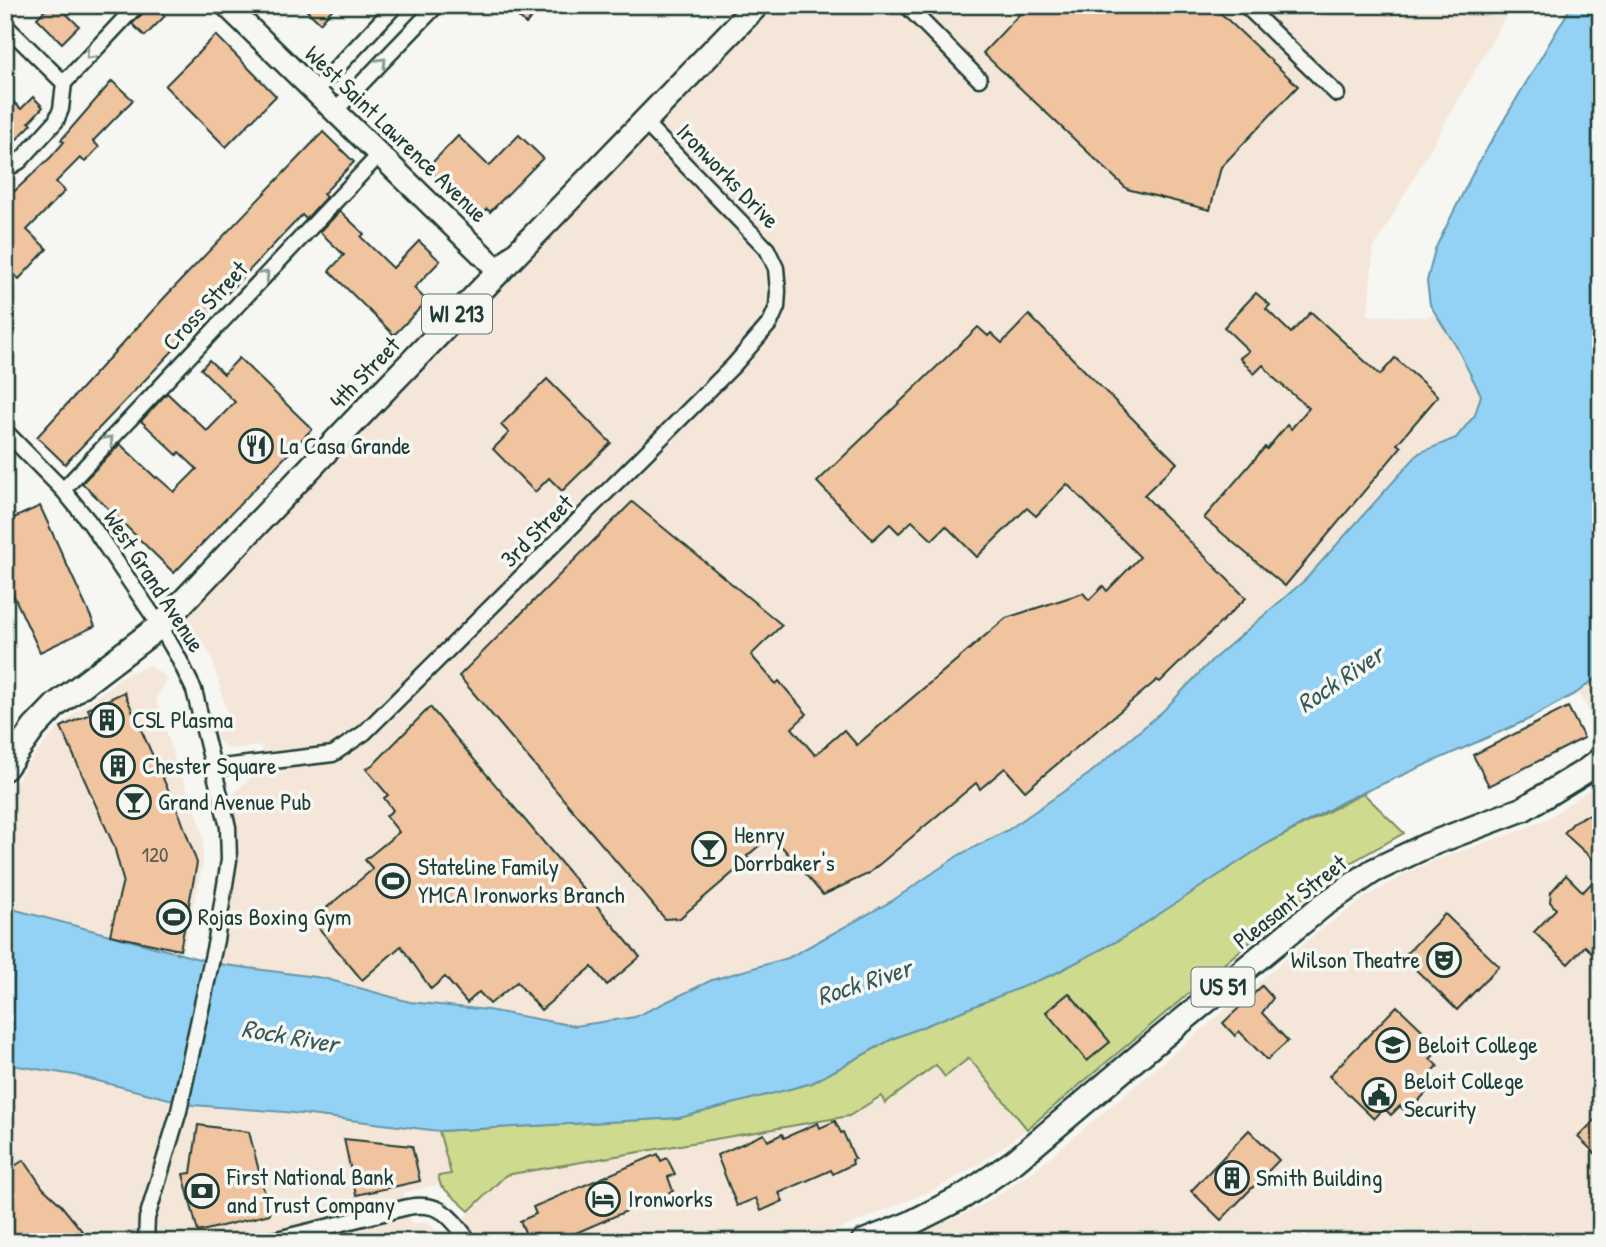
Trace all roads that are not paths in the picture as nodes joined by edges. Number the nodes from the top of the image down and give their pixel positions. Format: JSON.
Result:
{"nodes":[{"id":1,"x":136,"y":5,"type":"edge"},
{"id":2,"x":226,"y":5,"type":"edge"},
{"id":3,"x":396,"y":5,"type":"edge"},
{"id":4,"x":437,"y":5,"type":"edge"},
{"id":5,"x":757,"y":5,"type":"edge"},
{"id":6,"x":906,"y":5,"type":"edge"},
{"id":7,"x":1245,"y":5,"type":"edge"},
{"id":8,"x":5,"y":25,"type":"edge"},
{"id":9,"x":979,"y":79,"type":"dead end"},
{"id":10,"x":64,"y":83,"type":"junction"},
{"id":11,"x":314,"y":92,"type":"junction"},
{"id":12,"x":1337,"y":94,"type":"dead end"},
{"id":13,"x":335,"y":111,"type":"junction"},
{"id":14,"x":644,"y":122,"type":"junction"},
{"id":15,"x":380,"y":154,"type":"junction"},
{"id":16,"x":5,"y":170,"type":"edge"},
{"id":17,"x":499,"y":271,"type":"junction"},
{"id":18,"x":777,"y":307,"type":"joint"},
{"id":19,"x":5,"y":431,"type":"edge"},
{"id":20,"x":63,"y":490,"type":"junction"},
{"id":21,"x":160,"y":626,"type":"junction"},
{"id":22,"x":1601,"y":759,"type":"edge"},
{"id":23,"x":5,"y":768,"type":"edge"},
{"id":24,"x":214,"y":768,"type":"junction"},
{"id":25,"x":146,"y":1242,"type":"edge"},
{"id":26,"x":264,"y":1242,"type":"edge"},
{"id":27,"x":470,"y":1242,"type":"edge"},
{"id":28,"x":863,"y":1242,"type":"edge"}],
"edges":[{"from":1,"to":10,"type":"street","one_way":true},
{"from":2,"to":11,"type":"street","name":"West Saint Lawrence Avenue"},
{"from":3,"to":11,"type":"street"},
{"from":13,"to":4,"type":"street","one_way":true},
{"from":5,"to":14,"type":"main road","name":"4th Street","number":"WI 213"},
{"from":6,"to":9,"type":"street"},
{"from":7,"to":12,"type":"street"},
{"from":8,"to":10,"type":"street"},
{"from":10,"to":16,"type":"street"},
{"from":11,"to":13,"type":"street","name":"West Saint Lawrence Avenue"},
{"from":13,"to":15,"type":"street","name":"West Saint Lawrence Avenue"},
{"from":14,"to":17,"type":"main road","name":"4th Street","number":"WI 213"},
{"from":14,"to":18,"type":"street","name":"Ironworks Drive"},
{"from":15,"to":17,"type":"street","name":"West Saint Lawrence Avenue"},
{"from":20,"to":15,"type":"street","name":"Cross Street","one_way":true},
{"from":17,"to":21,"type":"main road","name":"4th Street","number":"WI 213"},
{"from":18,"to":24,"type":"street","name":"3rd Street"},
{"from":19,"to":20,"type":"street","name":"West Grand Avenue"},
{"from":20,"to":21,"type":"street","name":"West Grand Avenue"},
{"from":21,"to":23,"type":"main road","name":"4th Street","number":"WI 213"},
{"from":21,"to":24,"type":"street","name":"West Grand Avenue"},
{"from":22,"to":28,"type":"main road","name":"Pleasant Street","number":"US 51"},
{"from":24,"to":25,"type":"street","name":"West Grand Avenue"},
{"from":26,"to":27,"type":"street"}]}
